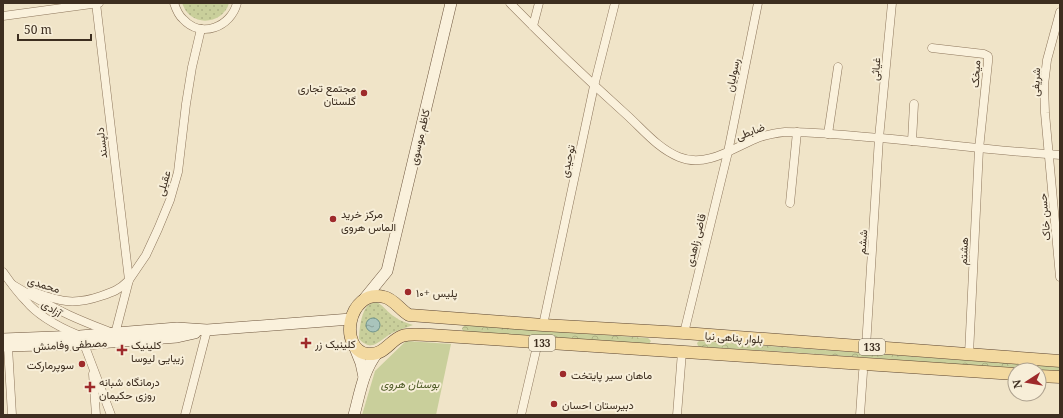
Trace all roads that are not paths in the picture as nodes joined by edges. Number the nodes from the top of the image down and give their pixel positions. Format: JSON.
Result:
{"nodes":[{"id":1,"x":100,"y":3,"type":"edge"},
{"id":2,"x":174,"y":3,"type":"edge"},
{"id":3,"x":237,"y":3,"type":"edge"},
{"id":4,"x":451,"y":3,"type":"edge"},
{"id":5,"x":510,"y":3,"type":"edge"},
{"id":6,"x":539,"y":3,"type":"edge"},
{"id":7,"x":615,"y":3,"type":"edge"},
{"id":8,"x":758,"y":3,"type":"edge"},
{"id":9,"x":892,"y":3,"type":"edge"},
{"id":10,"x":96,"y":4,"type":"edge"},
{"id":11,"x":1060,"y":12,"type":"edge"},
{"id":12,"x":3,"y":16,"type":"edge"},
{"id":13,"x":533,"y":26,"type":"junction"},
{"id":14,"x":201,"y":29,"type":"junction"},
{"id":15,"x":932,"y":48,"type":"dead end"},
{"id":16,"x":838,"y":67,"type":"dead end"},
{"id":17,"x":594,"y":86,"type":"junction"},
{"id":18,"x":914,"y":104,"type":"dead end"},
{"id":19,"x":797,"y":132,"type":"junction"},
{"id":20,"x":828,"y":134,"type":"junction"},
{"id":21,"x":879,"y":138,"type":"junction"},
{"id":22,"x":912,"y":141,"type":"junction"},
{"id":23,"x":979,"y":149,"type":"junction"},
{"id":24,"x":728,"y":152,"type":"junction"},
{"id":25,"x":1049,"y":154,"type":"junction"},
{"id":26,"x":1060,"y":155,"type":"edge"},
{"id":27,"x":790,"y":203,"type":"dead end"},
{"id":28,"x":3,"y":272,"type":"edge"},
{"id":29,"x":1060,"y":277,"type":"edge"},
{"id":30,"x":129,"y":280,"type":"junction"},
{"id":31,"x":13,"y":286,"type":"junction"},
{"id":32,"x":365,"y":298,"type":"junction"},
{"id":33,"x":351,"y":319,"type":"junction"},
{"id":34,"x":543,"y":325,"type":"junction"},
{"id":35,"x":64,"y":329,"type":"junction"},
{"id":36,"x":207,"y":330,"type":"junction"},
{"id":37,"x":684,"y":333,"type":"junction"},
{"id":38,"x":115,"y":334,"type":"junction"},
{"id":39,"x":44,"y":337,"type":"junction"},
{"id":40,"x":82,"y":340,"type":"junction"},
{"id":41,"x":538,"y":342,"type":"junction"},
{"id":42,"x":353,"y":343,"type":"junction"},
{"id":43,"x":5,"y":344,"type":"edge"},
{"id":44,"x":866,"y":347,"type":"junction"},
{"id":45,"x":682,"y":352,"type":"junction"},
{"id":46,"x":377,"y":354,"type":"junction"},
{"id":47,"x":969,"y":354,"type":"junction"},
{"id":48,"x":1060,"y":361,"type":"edge"},
{"id":49,"x":92,"y":366,"type":"junction"},
{"id":50,"x":863,"y":372,"type":"dead end"},
{"id":51,"x":1007,"y":373,"type":"edge"},
{"id":52,"x":1047,"y":376,"type":"edge"},
{"id":53,"x":364,"y":377,"type":"junction"},
{"id":54,"x":1060,"y":377,"type":"edge"},
{"id":55,"x":12,"y":415,"type":"edge"},
{"id":56,"x":96,"y":415,"type":"edge"},
{"id":57,"x":111,"y":415,"type":"edge"},
{"id":58,"x":185,"y":415,"type":"edge"},
{"id":59,"x":354,"y":415,"type":"edge"},
{"id":60,"x":521,"y":415,"type":"edge"},
{"id":61,"x":677,"y":415,"type":"edge"},
{"id":62,"x":860,"y":415,"type":"edge"}],
"edges":[{"from":1,"to":10,"type":"street"},
{"from":2,"to":14,"type":"street"},
{"from":3,"to":14,"type":"street"},
{"from":4,"to":32,"type":"main road","name":"کاظم موسوی"},
{"from":5,"to":13,"type":"street","name":"ضابطی"},
{"from":6,"to":13,"type":"street"},
{"from":7,"to":17,"type":"street","name":"توحیدی"},
{"from":8,"to":24,"type":"street","name":"رسولیان"},
{"from":9,"to":21,"type":"street","name":"غیاثی"},
{"from":10,"to":12,"type":"street"},
{"from":10,"to":30,"type":"street","name":"دلپسند"},
{"from":11,"to":25,"type":"street","name":"شریفی"},
{"from":13,"to":17,"type":"street","name":"ضابطی"},
{"from":14,"to":30,"type":"street","name":"عقیلی"},
{"from":15,"to":23,"type":"street","name":"میخک"},
{"from":16,"to":20,"type":"street"},
{"from":17,"to":24,"type":"street","name":"ضابطی"},
{"from":17,"to":34,"type":"street","name":"توحیدی"},
{"from":18,"to":22,"type":"street"},
{"from":19,"to":20,"type":"street","name":"ضابطی"},
{"from":19,"to":24,"type":"street","name":"ضابطی"},
{"from":19,"to":27,"type":"street"},
{"from":20,"to":21,"type":"street","name":"ضابطی"},
{"from":21,"to":22,"type":"street","name":"ضابطی"},
{"from":21,"to":44,"type":"street","name":"ششم"},
{"from":22,"to":23,"type":"street","name":"ضابطی"},
{"from":23,"to":25,"type":"street","name":"ضابطی"},
{"from":23,"to":47,"type":"street","name":"هشتم"},
{"from":24,"to":37,"type":"street","name":"قاضی زاهدی"},
{"from":25,"to":26,"type":"street","name":"ضابطی"},
{"from":25,"to":29,"type":"street","name":"حسن خاک"},
{"from":28,"to":31,"type":"street","name":"آزادی"},
{"from":30,"to":31,"type":"street","name":"محمدی"},
{"from":30,"to":38,"type":"street","name":"عقیلی"},
{"from":31,"to":35,"type":"street","name":"آزادی"},
{"from":31,"to":38,"type":"street","name":"محمدی"},
{"from":32,"to":33,"type":"main road"},
{"from":32,"to":34,"type":"main road","name":"بلوار پناهی نیا","number":"133"},
{"from":33,"to":36,"type":"main road","name":"مصطفی وفامنش"},
{"from":33,"to":42,"type":"main road"},
{"from":34,"to":37,"type":"main road","name":"بلوار پناهی نیا","number":"133"},
{"from":35,"to":39,"type":"street"},
{"from":35,"to":40,"type":"street","name":"آزادی"},
{"from":36,"to":38,"type":"main road","name":"مصطفی وفامنش"},
{"from":36,"to":40,"type":"main road","name":"مصطفی وفامنش"},
{"from":36,"to":58,"type":"street"},
{"from":37,"to":44,"type":"main road","name":"بلوار پناهی نیا","number":"133"},
{"from":37,"to":45,"type":"main road"},
{"from":38,"to":40,"type":"main road","name":"مصطفی وفامنش"},
{"from":39,"to":40,"type":"main road","name":"مصطفی وفامنش"},
{"from":39,"to":43,"type":"main road","name":"مصطفی وفامنش"},
{"from":40,"to":43,"type":"main road","name":"مصطفی وفامنش"},
{"from":40,"to":49,"type":"street"},
{"from":41,"to":45,"type":"main road","name":"بلوار پناهی نیا","number":"133"},
{"from":41,"to":46,"type":"main road","name":"بلوار پناهی نیا","number":"133"},
{"from":41,"to":60,"type":"street"},
{"from":42,"to":46,"type":"main road"},
{"from":42,"to":53,"type":"main road"},
{"from":43,"to":55,"type":"street"},
{"from":44,"to":47,"type":"main road","name":"بلوار پناهی نیا","number":"133"},
{"from":45,"to":51,"type":"main road","name":"بلوار پناهی نیا","number":"133"},
{"from":45,"to":61,"type":"street"},
{"from":46,"to":53,"type":"main road"},
{"from":47,"to":48,"type":"main road","name":"بلوار پناهی نیا","number":"133"},
{"from":49,"to":56,"type":"street"},
{"from":49,"to":57,"type":"street"},
{"from":50,"to":62,"type":"street"},
{"from":52,"to":54,"type":"main road"},
{"from":53,"to":59,"type":"main road"}]}
